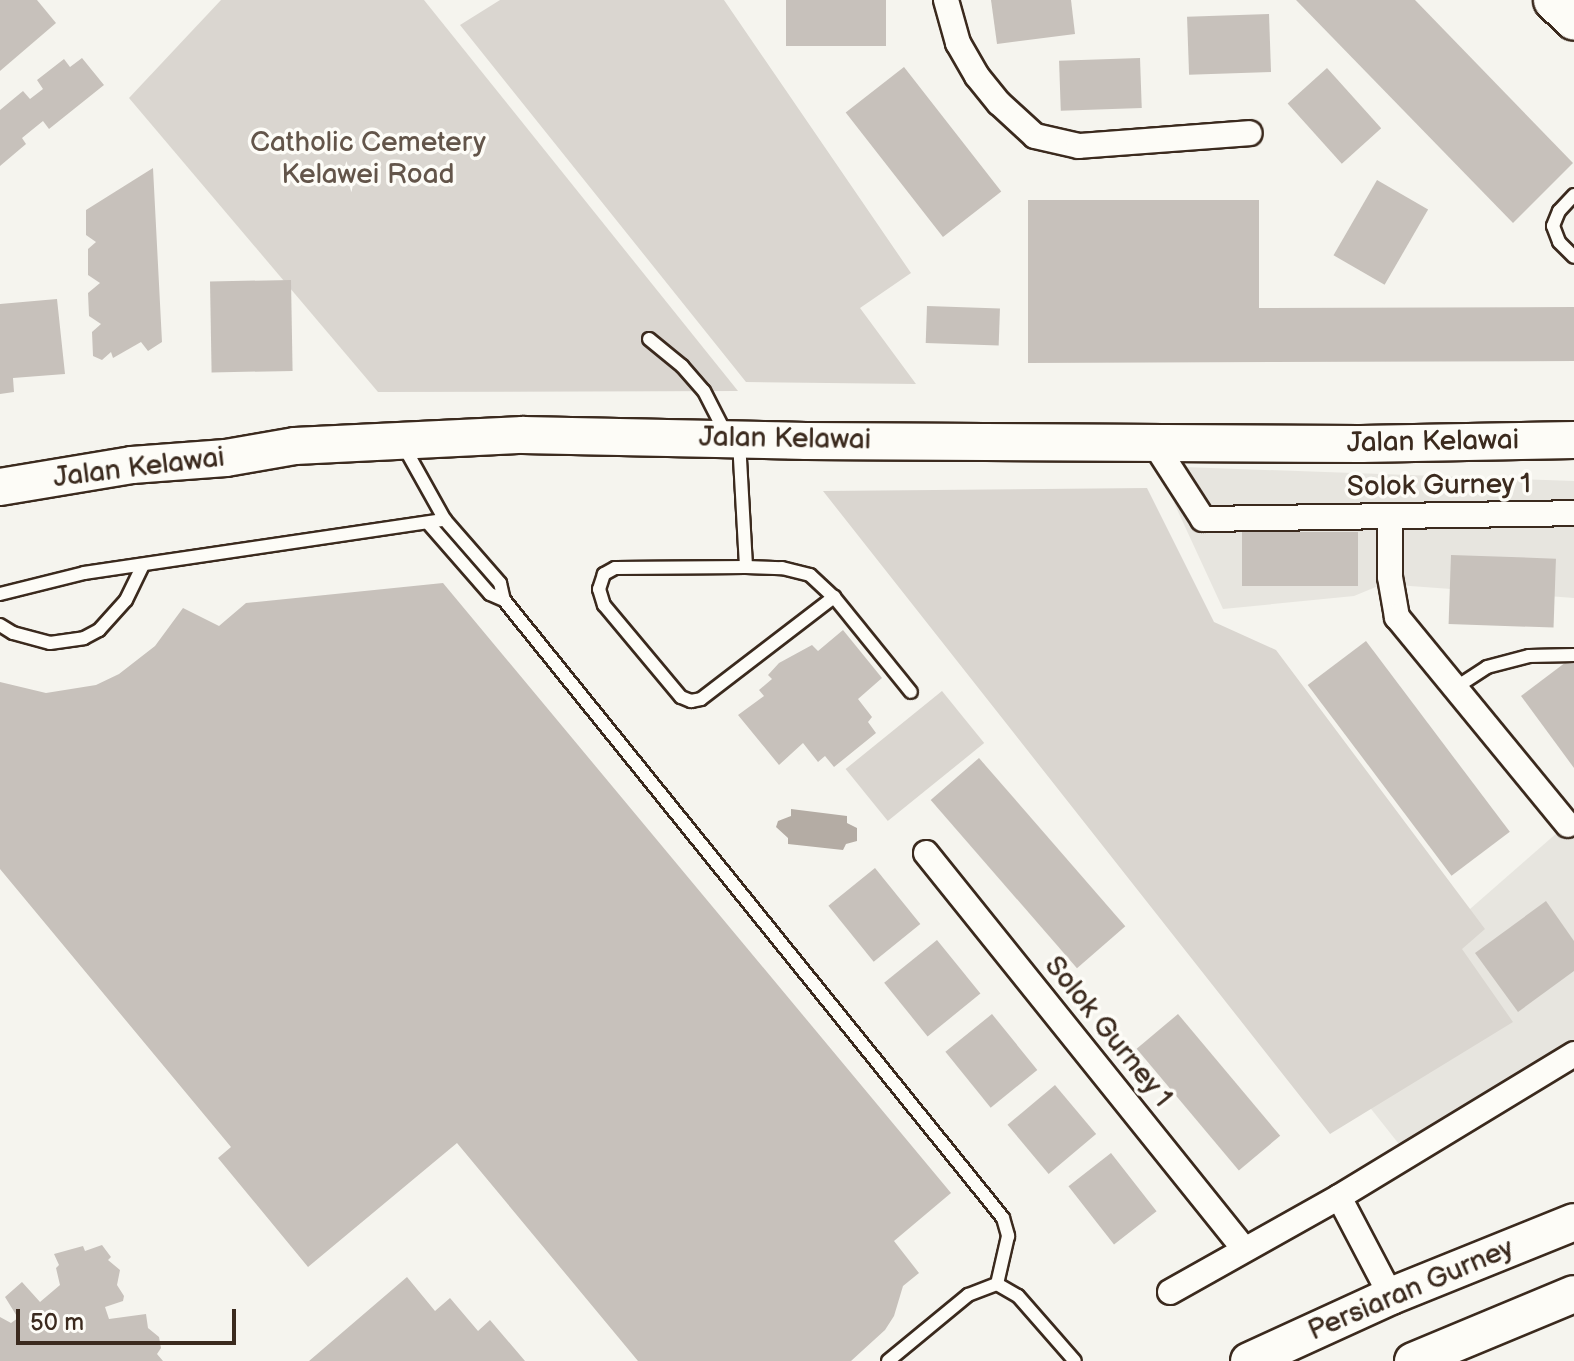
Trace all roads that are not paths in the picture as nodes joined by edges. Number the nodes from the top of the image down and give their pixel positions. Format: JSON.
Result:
{"nodes":[{"id":1,"x":946,"y":0,"type":"edge"},
{"id":2,"x":1554,"y":0,"type":"edge"},
{"id":3,"x":1574,"y":19,"type":"edge"},
{"id":4,"x":1250,"y":133,"type":"dead end"},
{"id":5,"x":1574,"y":195,"type":"edge"},
{"id":6,"x":1574,"y":257,"type":"edge"},
{"id":7,"x":649,"y":339,"type":"dead end"},
{"id":8,"x":399,"y":438,"type":"junction"},
{"id":9,"x":733,"y":438,"type":"junction"},
{"id":10,"x":1574,"y":440,"type":"edge"},
{"id":11,"x":1154,"y":443,"type":"junction"},
{"id":12,"x":0,"y":487,"type":"edge"},
{"id":13,"x":1574,"y":513,"type":"edge"},
{"id":14,"x":1390,"y":516,"type":"junction"},
{"id":15,"x":445,"y":520,"type":"junction"},
{"id":16,"x":428,"y":523,"type":"junction"},
{"id":17,"x":143,"y":565,"type":"junction"},
{"id":18,"x":746,"y":567,"type":"junction"},
{"id":19,"x":0,"y":594,"type":"edge"},
{"id":20,"x":834,"y":597,"type":"junction"},
{"id":21,"x":504,"y":600,"type":"junction"},
{"id":22,"x":0,"y":625,"type":"edge"},
{"id":23,"x":1574,"y":655,"type":"edge"},
{"id":24,"x":1455,"y":688,"type":"junction"},
{"id":25,"x":911,"y":692,"type":"dead end"},
{"id":26,"x":1568,"y":825,"type":"dead end"},
{"id":27,"x":926,"y":853,"type":"dead end"},
{"id":28,"x":1574,"y":1054,"type":"edge"},
{"id":29,"x":1339,"y":1197,"type":"junction"},
{"id":30,"x":1574,"y":1222,"type":"edge"},
{"id":31,"x":1244,"y":1249,"type":"junction"},
{"id":32,"x":997,"y":1284,"type":"junction"},
{"id":33,"x":1170,"y":1292,"type":"dead end"},
{"id":34,"x":1574,"y":1294,"type":"edge"},
{"id":35,"x":1391,"y":1296,"type":"junction"},
{"id":36,"x":888,"y":1361,"type":"edge"},
{"id":37,"x":1075,"y":1361,"type":"edge"},
{"id":38,"x":1249,"y":1361,"type":"edge"},
{"id":39,"x":1413,"y":1361,"type":"edge"}],
"edges":[{"from":1,"to":4,"type":"street"},
{"from":2,"to":3,"type":"main road"},
{"from":5,"to":6,"type":"lane"},
{"from":7,"to":9,"type":"lane"},
{"from":8,"to":9,"type":"main road","name":"Jalan Kelawai"},
{"from":8,"to":12,"type":"main road","name":"Jalan Kelawai"},
{"from":8,"to":15,"type":"lane"},
{"from":9,"to":11,"type":"main road","name":"Jalan Kelawai"},
{"from":9,"to":18,"type":"lane"},
{"from":10,"to":11,"type":"main road","name":"Jalan Kelawai"},
{"from":11,"to":14,"type":"street","name":"Solok Gurney 1"},
{"from":13,"to":14,"type":"street","name":"Solok Gurney 1"},
{"from":14,"to":24,"type":"street"},
{"from":15,"to":16,"type":"lane"},
{"from":15,"to":21,"type":"lane"},
{"from":16,"to":17,"type":"lane"},
{"from":16,"to":21,"type":"lane"},
{"from":17,"to":19,"type":"lane"},
{"from":17,"to":22,"type":"lane"},
{"from":18,"to":20,"type":"lane"},
{"from":18,"to":20,"type":"lane"},
{"from":20,"to":25,"type":"lane"},
{"from":21,"to":32,"type":"lane"},
{"from":23,"to":24,"type":"lane"},
{"from":24,"to":26,"type":"street"},
{"from":27,"to":31,"type":"street","name":"Solok Gurney 1"},
{"from":28,"to":29,"type":"street"},
{"from":29,"to":31,"type":"street"},
{"from":29,"to":35,"type":"street"},
{"from":30,"to":35,"type":"main road","name":"Persiaran Gurney"},
{"from":31,"to":33,"type":"street"},
{"from":32,"to":36,"type":"lane"},
{"from":32,"to":37,"type":"lane"},
{"from":34,"to":39,"type":"main road"},
{"from":35,"to":38,"type":"main road","name":"Persiaran Gurney"}]}
